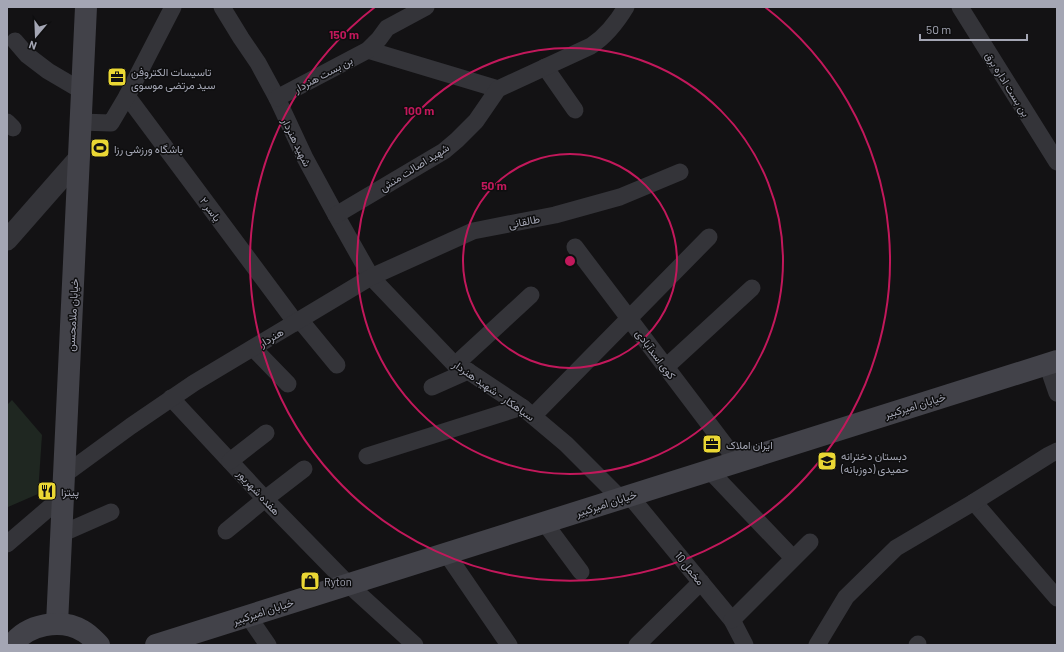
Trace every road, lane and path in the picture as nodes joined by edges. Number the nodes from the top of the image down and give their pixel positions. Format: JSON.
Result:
{"nodes":[{"id":1,"x":86,"y":7,"type":"edge"},
{"id":2,"x":173,"y":7,"type":"edge"},
{"id":3,"x":222,"y":7,"type":"edge"},
{"id":4,"x":426,"y":7,"type":"edge"},
{"id":5,"x":626,"y":7,"type":"edge"},
{"id":6,"x":960,"y":7,"type":"edge"},
{"id":7,"x":15,"y":41,"type":"dead end"},
{"id":8,"x":368,"y":50,"type":"junction"},
{"id":9,"x":545,"y":68,"type":"junction"},
{"id":10,"x":498,"y":89,"type":"junction"},
{"id":11,"x":82,"y":91,"type":"junction"},
{"id":12,"x":127,"y":96,"type":"junction"},
{"id":13,"x":277,"y":98,"type":"junction"},
{"id":14,"x":575,"y":110,"type":"dead end"},
{"id":15,"x":80,"y":122,"type":"junction"},
{"id":16,"x":79,"y":158,"type":"junction"},
{"id":17,"x":1057,"y":162,"type":"edge"},
{"id":18,"x":680,"y":172,"type":"dead end"},
{"id":19,"x":336,"y":215,"type":"junction"},
{"id":20,"x":709,"y":237,"type":"dead end"},
{"id":21,"x":7,"y":240,"type":"edge"},
{"id":22,"x":575,"y":247,"type":"dead end"},
{"id":23,"x":371,"y":278,"type":"junction"},
{"id":24,"x":752,"y":288,"type":"dead end"},
{"id":25,"x":531,"y":295,"type":"dead end"},
{"id":26,"x":628,"y":318,"type":"junction"},
{"id":27,"x":298,"y":321,"type":"junction"},
{"id":28,"x":253,"y":348,"type":"junction"},
{"id":29,"x":1052,"y":362,"type":"edge"},
{"id":30,"x":337,"y":365,"type":"dead end"},
{"id":31,"x":666,"y":367,"type":"junction"},
{"id":32,"x":462,"y":368,"type":"junction"},
{"id":33,"x":288,"y":384,"type":"dead end"},
{"id":34,"x":432,"y":387,"type":"dead end"},
{"id":35,"x":1057,"y":393,"type":"edge"},
{"id":36,"x":171,"y":398,"type":"junction"},
{"id":37,"x":528,"y":411,"type":"junction"},
{"id":38,"x":266,"y":433,"type":"dead end"},
{"id":39,"x":1057,"y":451,"type":"edge"},
{"id":40,"x":367,"y":456,"type":"dead end"},
{"id":41,"x":230,"y":461,"type":"junction"},
{"id":42,"x":737,"y":461,"type":"junction"},
{"id":43,"x":304,"y":470,"type":"dead end"},
{"id":44,"x":709,"y":470,"type":"junction"},
{"id":45,"x":64,"y":486,"type":"junction"},
{"id":46,"x":625,"y":497,"type":"junction"},
{"id":47,"x":265,"y":499,"type":"junction"},
{"id":48,"x":974,"y":502,"type":"junction"},
{"id":49,"x":111,"y":512,"type":"dead end"},
{"id":50,"x":544,"y":522,"type":"junction"},
{"id":51,"x":226,"y":531,"type":"dead end"},
{"id":52,"x":61,"y":534,"type":"junction"},
{"id":53,"x":810,"y":542,"type":"dead end"},
{"id":54,"x":7,"y":544,"type":"edge"},
{"id":55,"x":446,"y":553,"type":"junction"},
{"id":56,"x":793,"y":558,"type":"junction"},
{"id":57,"x":581,"y":572,"type":"dead end"},
{"id":58,"x":701,"y":582,"type":"junction"},
{"id":59,"x":348,"y":584,"type":"junction"},
{"id":60,"x":1057,"y":598,"type":"edge"},
{"id":61,"x":248,"y":616,"type":"junction"},
{"id":62,"x":732,"y":620,"type":"junction"},
{"id":63,"x":57,"y":624,"type":"junction"},
{"id":64,"x":12,"y":645,"type":"edge"},
{"id":65,"x":99,"y":645,"type":"edge"},
{"id":66,"x":156,"y":645,"type":"edge"},
{"id":67,"x":268,"y":645,"type":"edge"},
{"id":68,"x":415,"y":645,"type":"edge"},
{"id":69,"x":509,"y":645,"type":"edge"},
{"id":70,"x":637,"y":645,"type":"edge"},
{"id":71,"x":745,"y":645,"type":"edge"},
{"id":72,"x":817,"y":645,"type":"edge"}],
"edges":[{"from":1,"to":11,"type":"main road","name":"خیابان ملامحسن"},
{"from":2,"to":12,"type":"street"},
{"from":3,"to":13,"type":"street","name":"شهید هنردار"},
{"from":4,"to":8,"type":"street","name":"بن بست هنردار"},
{"from":5,"to":9,"type":"street"},
{"from":6,"to":17,"type":"street","name":"بن بست اداره برق"},
{"from":7,"to":11,"type":"street"},
{"from":8,"to":10,"type":"street"},
{"from":8,"to":13,"type":"street","name":"بن بست هنردار"},
{"from":9,"to":10,"type":"street"},
{"from":9,"to":14,"type":"street"},
{"from":10,"to":19,"type":"street","name":"شهید اصالت منش"},
{"from":11,"to":15,"type":"main road","name":"خیابان ملامحسن"},
{"from":12,"to":15,"type":"street"},
{"from":12,"to":27,"type":"street","name":"یاسر ۲"},
{"from":13,"to":19,"type":"street","name":"شهید هنردار"},
{"from":15,"to":16,"type":"main road","name":"خیابان ملامحسن"},
{"from":16,"to":21,"type":"street"},
{"from":16,"to":45,"type":"main road","name":"خیابان ملامحسن"},
{"from":18,"to":23,"type":"street","name":"طالقانی"},
{"from":19,"to":23,"type":"street","name":"شهید هنردار"},
{"from":20,"to":26,"type":"street"},
{"from":22,"to":26,"type":"street","name":"کوی اسدآبادی"},
{"from":23,"to":27,"type":"street","name":"هنردار"},
{"from":23,"to":32,"type":"street","name":"سیاهکار - شهید هنردار"},
{"from":24,"to":31,"type":"street"},
{"from":25,"to":32,"type":"street"},
{"from":26,"to":31,"type":"street","name":"کوی اسدآبادی"},
{"from":26,"to":37,"type":"street"},
{"from":27,"to":28,"type":"street","name":"هنردار"},
{"from":27,"to":30,"type":"street","name":"یاسر ۲"},
{"from":28,"to":33,"type":"street"},
{"from":28,"to":36,"type":"street","name":"هنردار"},
{"from":29,"to":35,"type":"street"},
{"from":29,"to":42,"type":"main road","name":"خیابان امیرکبیر"},
{"from":31,"to":42,"type":"street","name":"کوی اسدآبادی"},
{"from":32,"to":34,"type":"street"},
{"from":32,"to":37,"type":"street","name":"سیاهکار - شهید هنردار"},
{"from":36,"to":41,"type":"street","name":"هفده شهریور"},
{"from":36,"to":45,"type":"street","name":"هنردار"},
{"from":37,"to":40,"type":"street"},
{"from":37,"to":46,"type":"street","name":"سیاهکار - شهید هنردار"},
{"from":38,"to":41,"type":"street"},
{"from":39,"to":48,"type":"street"},
{"from":41,"to":47,"type":"street","name":"هفده شهریور"},
{"from":42,"to":44,"type":"main road","name":"خیابان امیرکبیر"},
{"from":43,"to":47,"type":"street"},
{"from":44,"to":46,"type":"main road","name":"خیابان امیرکبیر"},
{"from":44,"to":56,"type":"street"},
{"from":45,"to":52,"type":"main road","name":"خیابان ملامحسن"},
{"from":45,"to":54,"type":"street","name":"هنردار"},
{"from":46,"to":50,"type":"main road","name":"خیابان امیرکبیر"},
{"from":46,"to":58,"type":"street","name":"مخمل 10"},
{"from":47,"to":51,"type":"street"},
{"from":47,"to":59,"type":"street","name":"هفده شهریور"},
{"from":48,"to":60,"type":"street"},
{"from":48,"to":72,"type":"street"},
{"from":49,"to":52,"type":"street"},
{"from":50,"to":55,"type":"main road","name":"خیابان امیرکبیر"},
{"from":50,"to":57,"type":"street"},
{"from":52,"to":63,"type":"main road","name":"خیابان ملامحسن"},
{"from":53,"to":56,"type":"street"},
{"from":55,"to":59,"type":"main road","name":"خیابان امیرکبیر"},
{"from":55,"to":69,"type":"street"},
{"from":56,"to":62,"type":"street"},
{"from":58,"to":62,"type":"street","name":"مخمل 10"},
{"from":58,"to":70,"type":"street"},
{"from":59,"to":61,"type":"main road","name":"خیابان امیرکبیر"},
{"from":59,"to":68,"type":"street","name":"هفده شهریور"},
{"from":61,"to":66,"type":"main road","name":"خیابان امیرکبیر"},
{"from":61,"to":67,"type":"street"},
{"from":62,"to":71,"type":"street","name":"مخمل 10"},
{"from":63,"to":64,"type":"main road"},
{"from":63,"to":65,"type":"main road"}]}
